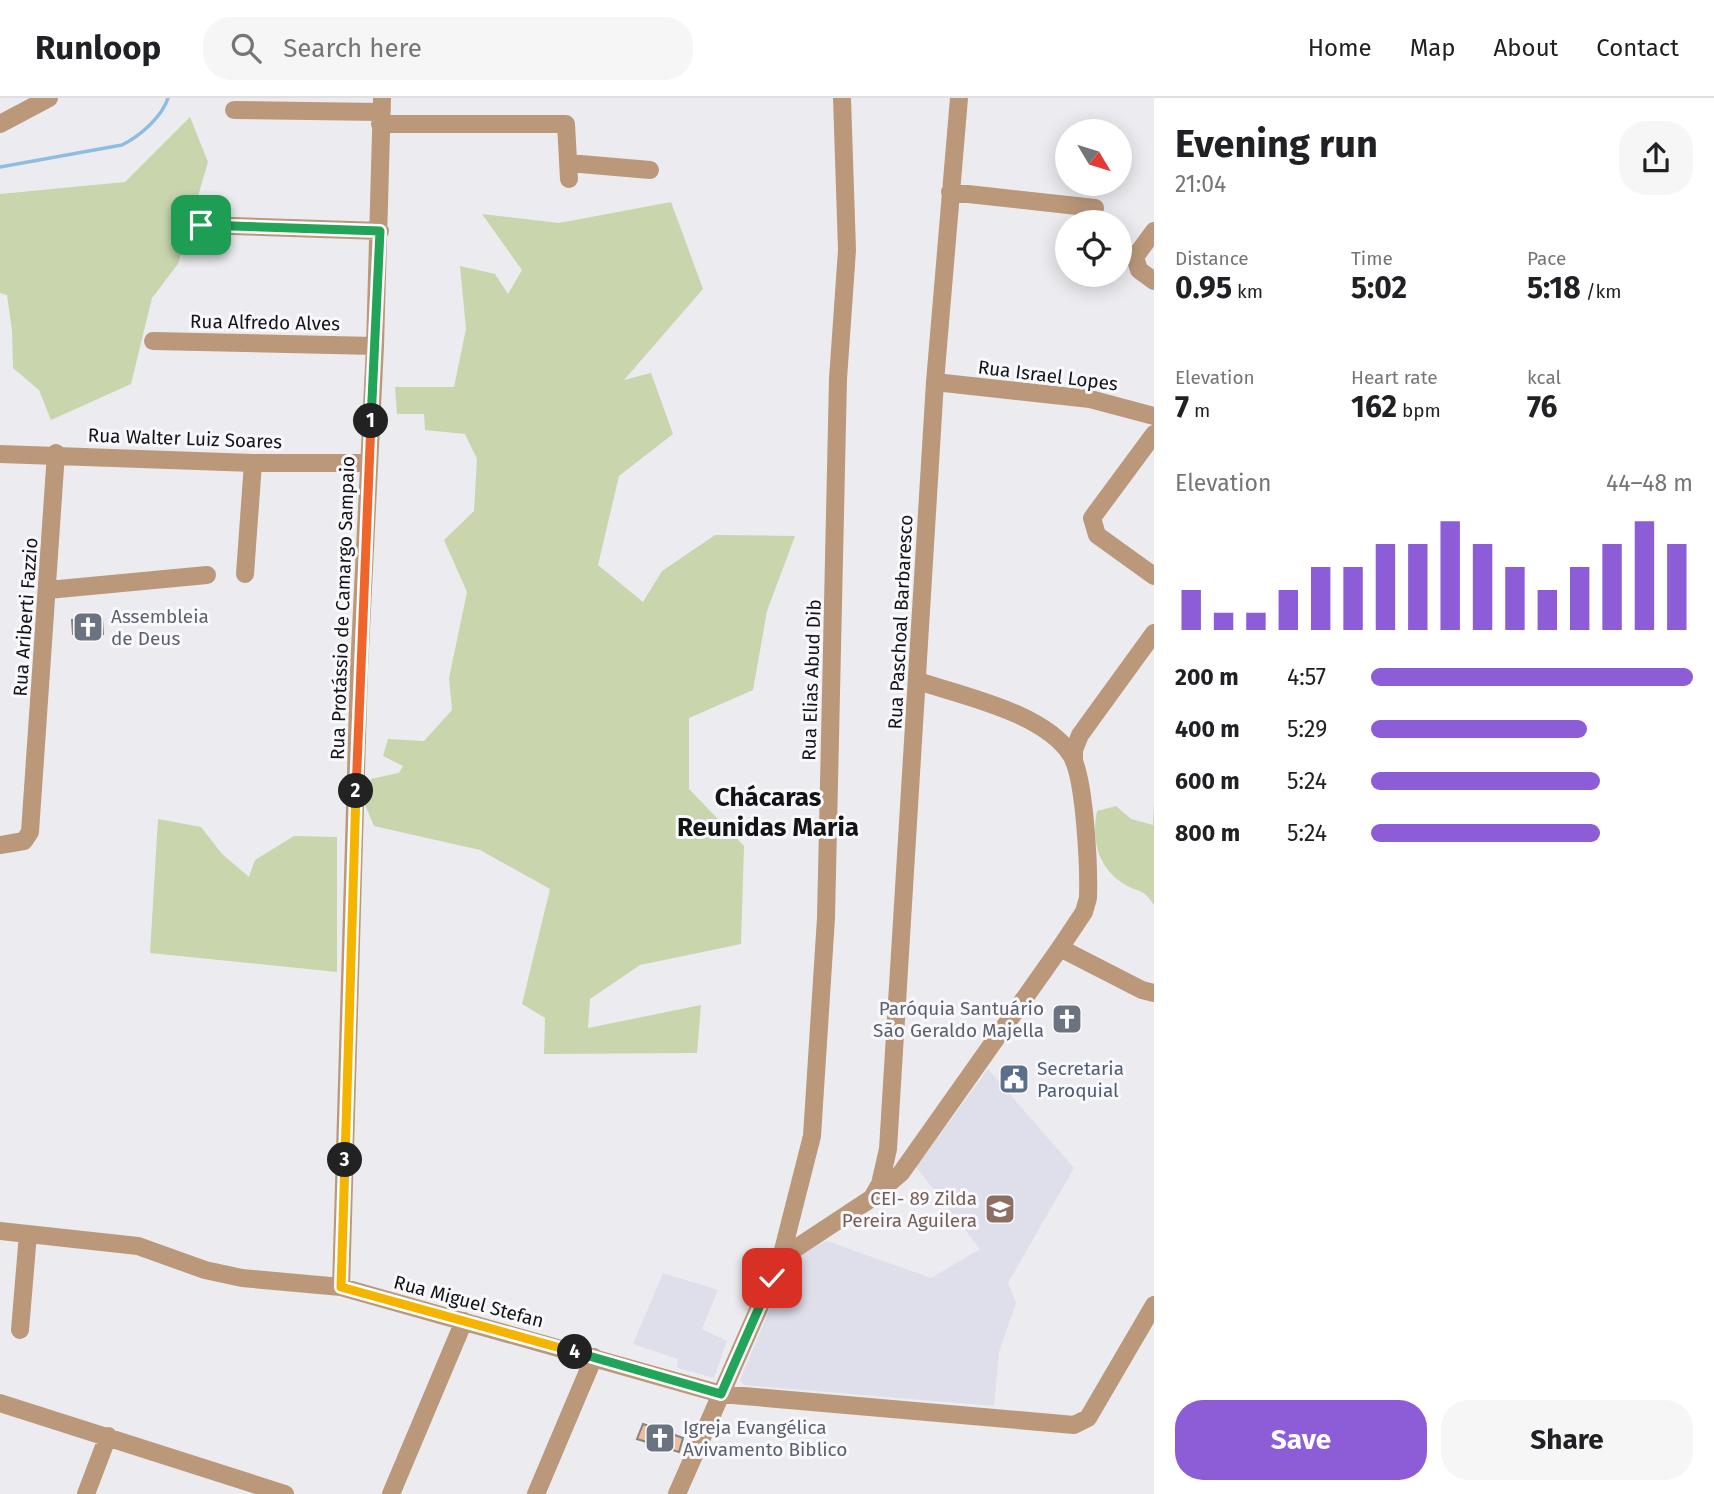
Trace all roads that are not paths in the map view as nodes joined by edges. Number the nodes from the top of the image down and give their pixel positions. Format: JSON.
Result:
{"nodes":[{"id":1,"x":49,"y":98,"type":"edge"},
{"id":2,"x":842,"y":98,"type":"edge"},
{"id":3,"x":959,"y":98,"type":"edge"},
{"id":4,"x":234,"y":110,"type":"dead end"},
{"id":5,"x":381,"y":111,"type":"edge"},
{"id":6,"x":0,"y":124,"type":"edge"},
{"id":7,"x":650,"y":170,"type":"dead end"},
{"id":8,"x":950,"y":192,"type":"junction"},
{"id":9,"x":1095,"y":208,"type":"dead end"},
{"id":10,"x":201,"y":225,"type":"dead end"},
{"id":11,"x":380,"y":231,"type":"junction"},
{"id":12,"x":1154,"y":232,"type":"edge"},
{"id":13,"x":1154,"y":281,"type":"edge"},
{"id":14,"x":153,"y":341,"type":"dead end"},
{"id":15,"x":375,"y":346,"type":"junction"},
{"id":16,"x":935,"y":382,"type":"junction"},
{"id":17,"x":1154,"y":416,"type":"edge"},
{"id":18,"x":1154,"y":434,"type":"edge"},
{"id":19,"x":56,"y":453,"type":"junction"},
{"id":20,"x":0,"y":454,"type":"edge"},
{"id":21,"x":253,"y":463,"type":"junction"},
{"id":22,"x":369,"y":463,"type":"junction"},
{"id":23,"x":245,"y":574,"type":"dead end"},
{"id":24,"x":206,"y":575,"type":"dead end"},
{"id":25,"x":1154,"y":576,"type":"edge"},
{"id":26,"x":48,"y":590,"type":"junction"},
{"id":27,"x":1154,"y":633,"type":"edge"},
{"id":28,"x":918,"y":681,"type":"junction"},
{"id":29,"x":1067,"y":751,"type":"junction"},
{"id":30,"x":0,"y":845,"type":"edge"},
{"id":31,"x":1060,"y":948,"type":"junction"},
{"id":32,"x":1154,"y":993,"type":"edge"},
{"id":33,"x":888,"y":1149,"type":"junction"},
{"id":34,"x":910,"y":1163,"type":"junction"},
{"id":35,"x":872,"y":1198,"type":"junction"},
{"id":36,"x":0,"y":1231,"type":"edge"},
{"id":37,"x":28,"y":1234,"type":"junction"},
{"id":38,"x":781,"y":1258,"type":"junction"},
{"id":39,"x":341,"y":1287,"type":"junction"},
{"id":40,"x":1154,"y":1305,"type":"edge"},
{"id":41,"x":464,"y":1321,"type":"junction"},
{"id":42,"x":20,"y":1330,"type":"dead end"},
{"id":43,"x":594,"y":1357,"type":"junction"},
{"id":44,"x":721,"y":1394,"type":"junction"},
{"id":45,"x":0,"y":1402,"type":"edge"},
{"id":46,"x":107,"y":1436,"type":"junction"},
{"id":47,"x":248,"y":1488,"type":"edge"},
{"id":48,"x":86,"y":1494,"type":"edge"},
{"id":49,"x":285,"y":1494,"type":"edge"},
{"id":50,"x":391,"y":1494,"type":"edge"},
{"id":51,"x":536,"y":1494,"type":"edge"},
{"id":52,"x":677,"y":1494,"type":"edge"}],
"edges":[{"from":1,"to":6,"type":"street"},
{"from":2,"to":38,"type":"street","name":"Rua Elias Abud Dib"},
{"from":3,"to":8,"type":"street","name":"Rua Paschoal Barbaresco"},
{"from":4,"to":5,"type":"street"},
{"from":5,"to":7,"type":"street"},
{"from":5,"to":11,"type":"street","name":"Rua Protássio de Camargo Sampaio"},
{"from":8,"to":9,"type":"street"},
{"from":8,"to":16,"type":"street","name":"Rua Paschoal Barbaresco"},
{"from":10,"to":11,"type":"street"},
{"from":11,"to":15,"type":"street","name":"Rua Protássio de Camargo Sampaio"},
{"from":12,"to":13,"type":"street"},
{"from":14,"to":15,"type":"street","name":"Rua Alfredo Alves"},
{"from":15,"to":22,"type":"street","name":"Rua Protássio de Camargo Sampaio"},
{"from":16,"to":17,"type":"street","name":"Rua Israel Lopes"},
{"from":16,"to":28,"type":"street","name":"Rua Paschoal Barbaresco"},
{"from":18,"to":25,"type":"street"},
{"from":19,"to":20,"type":"street","name":"Rua Walter Luiz Soares"},
{"from":19,"to":21,"type":"street","name":"Rua Walter Luiz Soares"},
{"from":19,"to":26,"type":"street","name":"Rua Ariberti Fazzio"},
{"from":21,"to":22,"type":"street","name":"Rua Walter Luiz Soares"},
{"from":21,"to":23,"type":"street"},
{"from":22,"to":39,"type":"street","name":"Rua Protássio de Camargo Sampaio"},
{"from":24,"to":26,"type":"street"},
{"from":26,"to":30,"type":"street","name":"Rua Ariberti Fazzio"},
{"from":27,"to":29,"type":"street"},
{"from":28,"to":29,"type":"street"},
{"from":28,"to":33,"type":"street","name":"Rua Paschoal Barbaresco"},
{"from":29,"to":31,"type":"street"},
{"from":31,"to":32,"type":"street"},
{"from":31,"to":34,"type":"street"},
{"from":33,"to":34,"type":"street"},
{"from":33,"to":35,"type":"street","name":"Rua Paschoal Barbaresco"},
{"from":34,"to":35,"type":"street"},
{"from":35,"to":38,"type":"street"},
{"from":36,"to":37,"type":"street","name":"Rua Miguel Stefan"},
{"from":37,"to":39,"type":"street","name":"Rua Miguel Stefan"},
{"from":37,"to":42,"type":"street"},
{"from":38,"to":44,"type":"street","name":"Rua Elias Abud Dib"},
{"from":39,"to":41,"type":"street","name":"Rua Miguel Stefan"},
{"from":40,"to":44,"type":"street","name":"Rua Miguel Stefan"},
{"from":41,"to":43,"type":"street","name":"Rua Miguel Stefan"},
{"from":41,"to":50,"type":"street"},
{"from":43,"to":44,"type":"street","name":"Rua Miguel Stefan"},
{"from":43,"to":51,"type":"street"},
{"from":44,"to":52,"type":"street","name":"Rua Elias Abud Dib"},
{"from":45,"to":46,"type":"street"},
{"from":46,"to":47,"type":"street"},
{"from":46,"to":48,"type":"street"},
{"from":47,"to":49,"type":"street"}]}
